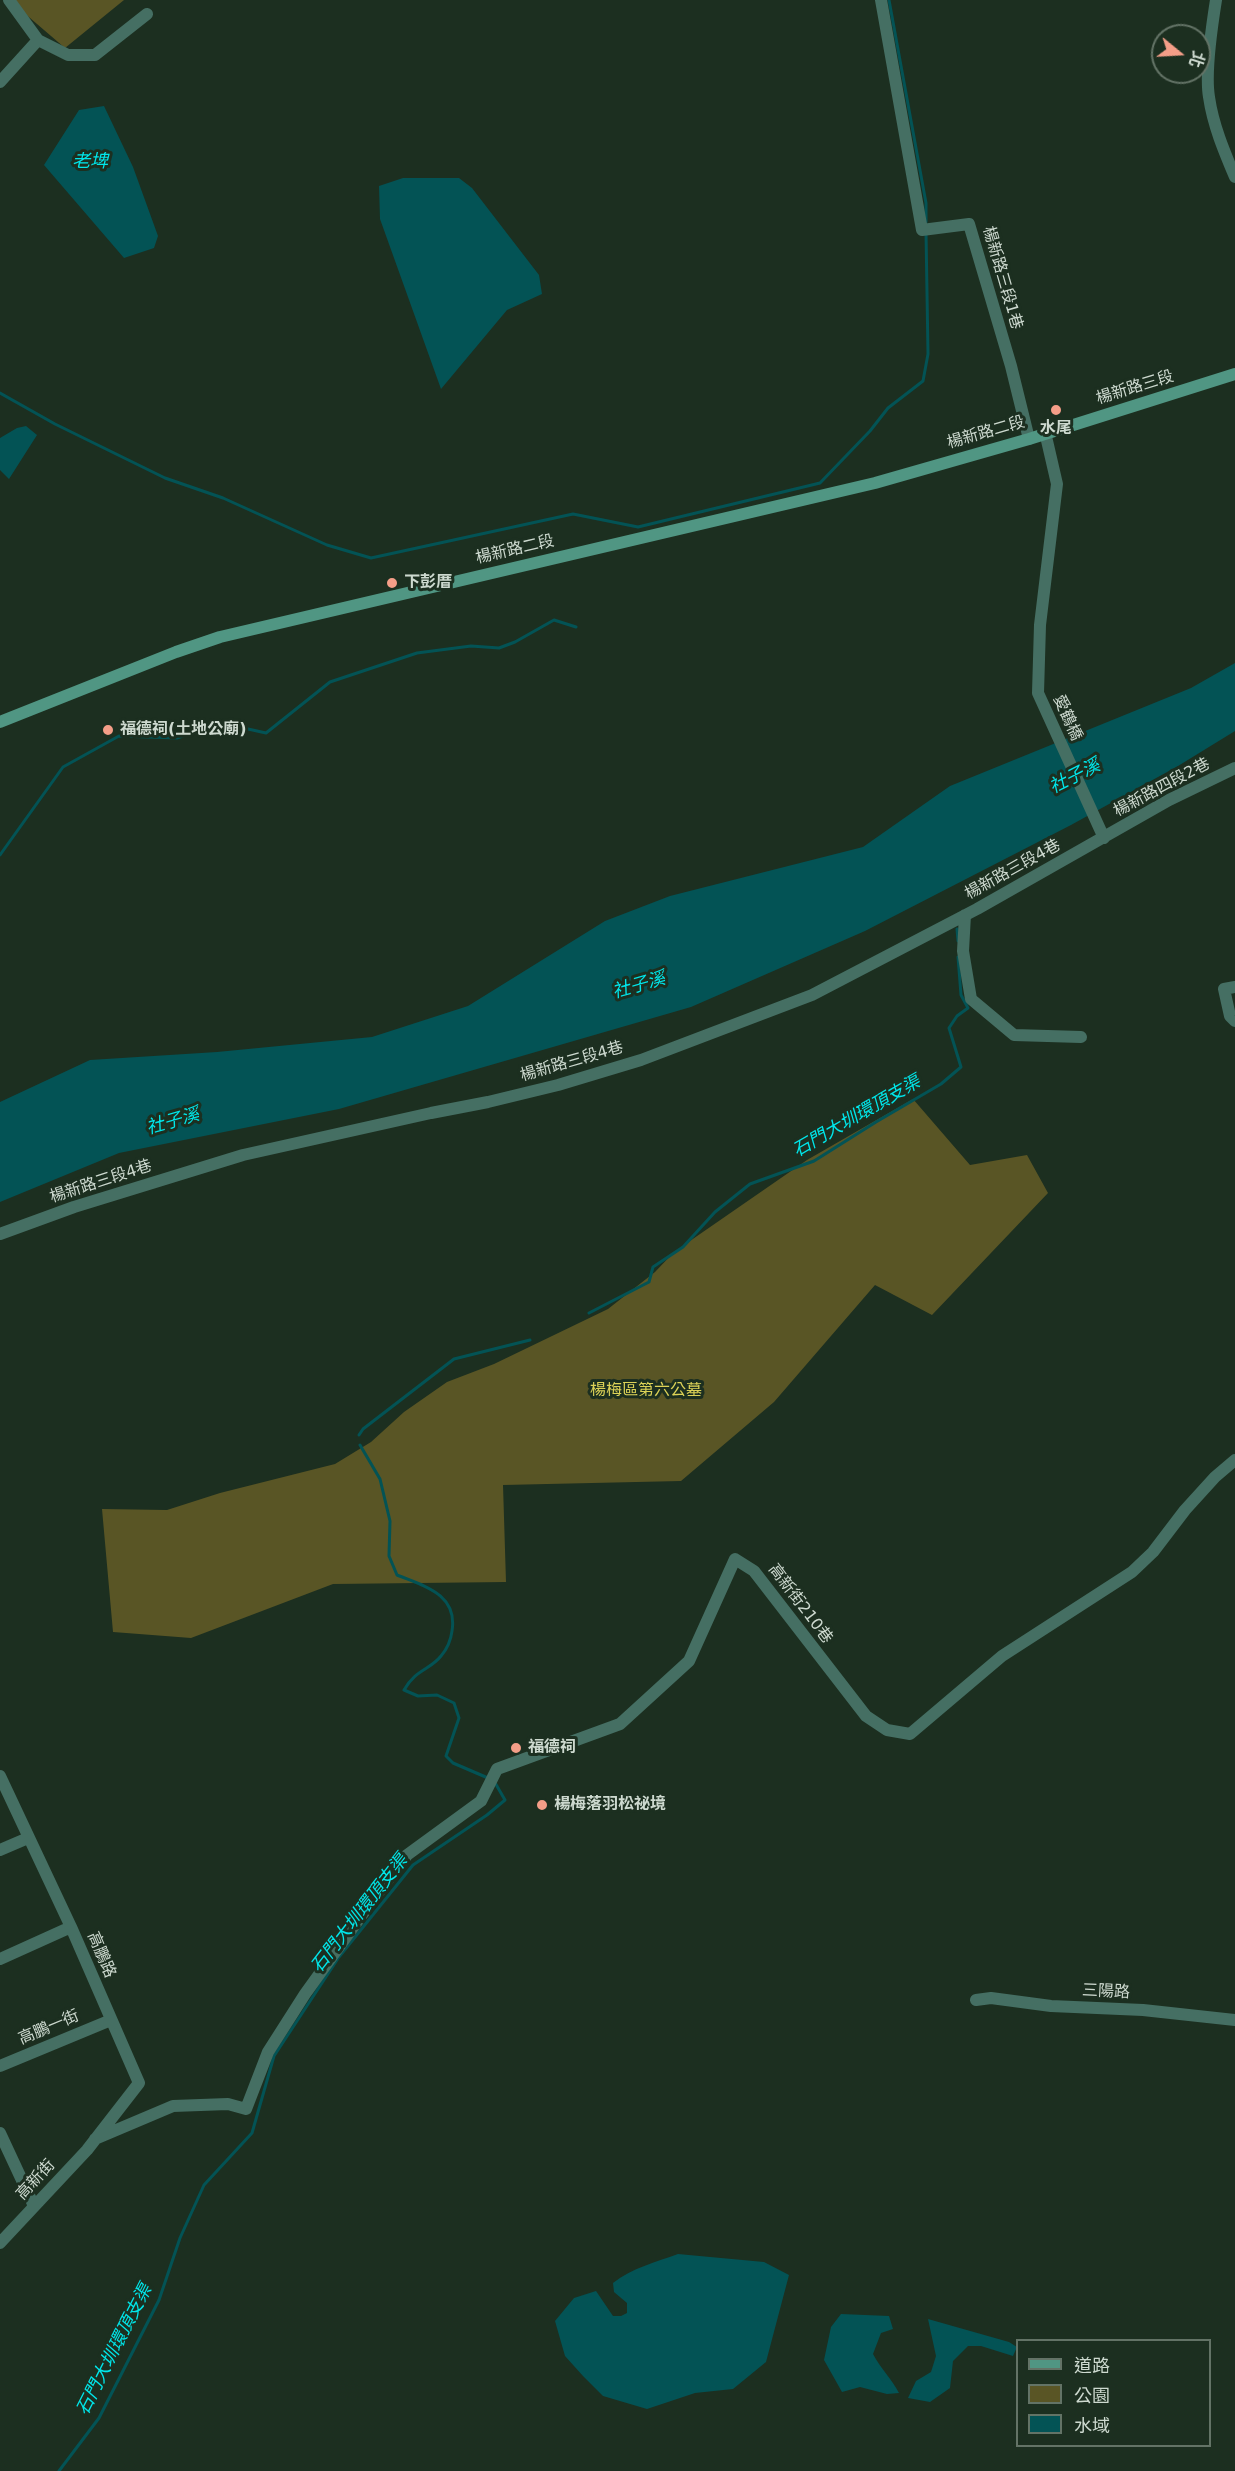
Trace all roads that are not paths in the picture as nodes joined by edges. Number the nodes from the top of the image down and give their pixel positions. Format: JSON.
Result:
{"nodes":[{"id":1,"x":9,"y":0,"type":"edge"},
{"id":2,"x":881,"y":0,"type":"edge"},
{"id":3,"x":1216,"y":0,"type":"edge"},
{"id":4,"x":147,"y":14,"type":"dead end"},
{"id":5,"x":38,"y":40,"type":"junction"},
{"id":6,"x":0,"y":82,"type":"edge"},
{"id":7,"x":1235,"y":177,"type":"edge"},
{"id":8,"x":1235,"y":374,"type":"edge"},
{"id":9,"x":1045,"y":432,"type":"junction"},
{"id":10,"x":1029,"y":439,"type":"junction"},
{"id":11,"x":0,"y":722,"type":"edge"},
{"id":12,"x":1233,"y":773,"type":"edge"},
{"id":13,"x":1104,"y":838,"type":"junction"},
{"id":14,"x":964,"y":915,"type":"junction"},
{"id":15,"x":1235,"y":987,"type":"edge"},
{"id":16,"x":1235,"y":1021,"type":"edge"},
{"id":17,"x":1081,"y":1037,"type":"dead end"},
{"id":18,"x":0,"y":1234,"type":"edge"},
{"id":19,"x":1235,"y":1460,"type":"edge"},
{"id":20,"x":0,"y":1776,"type":"edge"},
{"id":21,"x":28,"y":1838,"type":"junction"},
{"id":22,"x":0,"y":1850,"type":"edge"},
{"id":23,"x":71,"y":1927,"type":"junction"},
{"id":24,"x":0,"y":1959,"type":"edge"},
{"id":25,"x":976,"y":2000,"type":"dead end"},
{"id":26,"x":111,"y":2020,"type":"junction"},
{"id":27,"x":1235,"y":2020,"type":"edge"},
{"id":28,"x":0,"y":2066,"type":"edge"},
{"id":29,"x":0,"y":2133,"type":"edge"},
{"id":30,"x":96,"y":2139,"type":"junction"},
{"id":31,"x":34,"y":2206,"type":"junction"},
{"id":32,"x":0,"y":2243,"type":"edge"}],
"edges":[{"from":1,"to":5,"type":"street"},
{"from":2,"to":10,"type":"street","name":"楊新路三段1巷"},
{"from":3,"to":7,"type":"street"},
{"from":4,"to":5,"type":"street"},
{"from":5,"to":6,"type":"street"},
{"from":8,"to":9,"type":"main road","name":"楊新路三段"},
{"from":9,"to":10,"type":"main road","name":"楊新路二段"},
{"from":9,"to":13,"type":"street","name":"愛鶴橋"},
{"from":10,"to":11,"type":"main road","name":"楊新路二段"},
{"from":12,"to":13,"type":"street","name":"楊新路四段2巷"},
{"from":13,"to":14,"type":"street","name":"楊新路三段4巷"},
{"from":14,"to":17,"type":"street"},
{"from":14,"to":18,"type":"street","name":"楊新路三段4巷"},
{"from":15,"to":16,"type":"street"},
{"from":19,"to":30,"type":"street","name":"高新街210巷"},
{"from":20,"to":21,"type":"street","name":"高鵬路"},
{"from":21,"to":22,"type":"street"},
{"from":21,"to":23,"type":"street","name":"高鵬路"},
{"from":23,"to":24,"type":"street"},
{"from":23,"to":26,"type":"street","name":"高鵬路"},
{"from":25,"to":27,"type":"street","name":"三陽路"},
{"from":26,"to":28,"type":"street","name":"高鵬一街"},
{"from":26,"to":30,"type":"street","name":"高鵬路"},
{"from":29,"to":31,"type":"street"},
{"from":30,"to":31,"type":"street","name":"高新街"},
{"from":31,"to":32,"type":"street","name":"高新街"}]}
